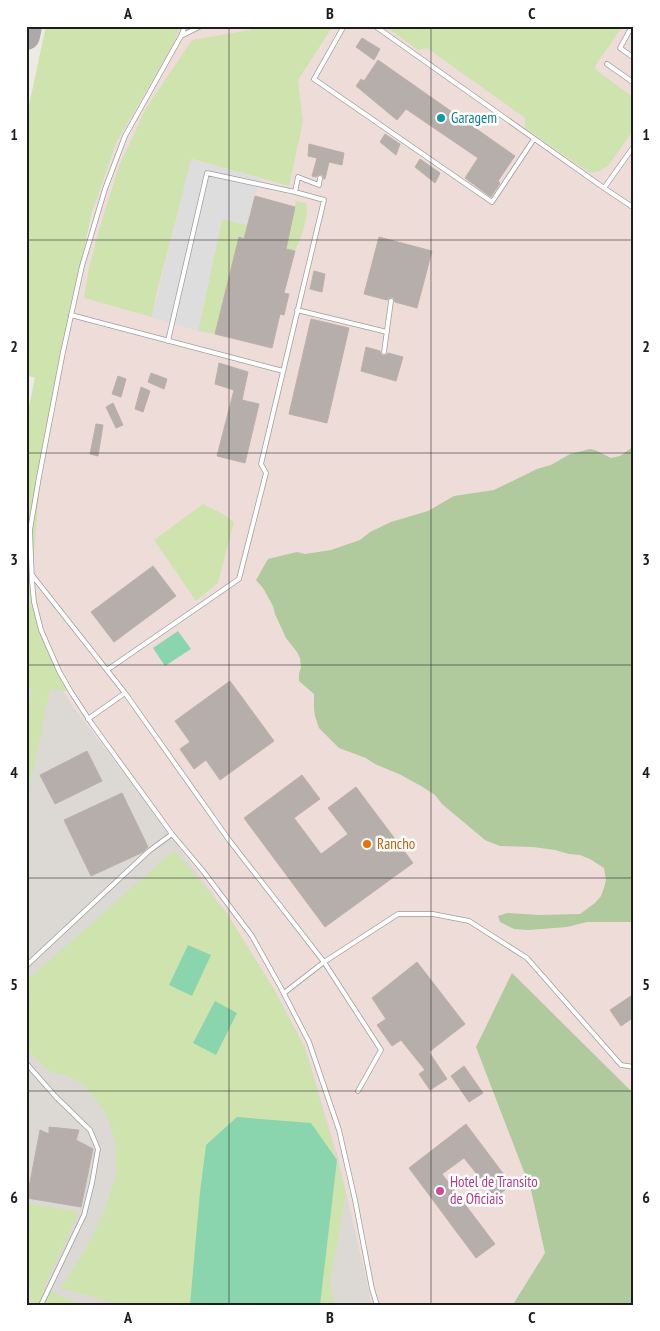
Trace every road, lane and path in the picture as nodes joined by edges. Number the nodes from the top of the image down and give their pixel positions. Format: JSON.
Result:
{"nodes":[{"id":1,"x":184,"y":26,"type":"edge"},
{"id":2,"x":189,"y":26,"type":"edge"},
{"id":3,"x":201,"y":26,"type":"edge"},
{"id":4,"x":224,"y":26,"type":"edge"},
{"id":5,"x":234,"y":26,"type":"edge"},
{"id":6,"x":344,"y":26,"type":"edge"},
{"id":7,"x":375,"y":26,"type":"edge"},
{"id":8,"x":632,"y":26,"type":"edge"},
{"id":9,"x":181,"y":36,"type":"junction"},
{"id":10,"x":634,"y":58,"type":"edge"},
{"id":11,"x":607,"y":64,"type":"dead end"},
{"id":12,"x":634,"y":83,"type":"edge"},
{"id":13,"x":534,"y":139,"type":"junction"},
{"id":14,"x":634,"y":146,"type":"edge"},
{"id":15,"x":632,"y":152,"type":"edge"},
{"id":16,"x":320,"y":178,"type":"dead end"},
{"id":17,"x":604,"y":188,"type":"junction"},
{"id":18,"x":295,"y":192,"type":"junction"},
{"id":19,"x":634,"y":208,"type":"edge"},
{"id":20,"x":391,"y":301,"type":"dead end"},
{"id":21,"x":297,"y":310,"type":"junction"},
{"id":22,"x":71,"y":315,"type":"junction"},
{"id":23,"x":387,"y":332,"type":"junction"},
{"id":24,"x":168,"y":341,"type":"junction"},
{"id":25,"x":384,"y":352,"type":"dead end"},
{"id":26,"x":283,"y":371,"type":"junction"},
{"id":27,"x":32,"y":575,"type":"junction"},
{"id":28,"x":107,"y":670,"type":"junction"},
{"id":29,"x":125,"y":693,"type":"junction"},
{"id":30,"x":88,"y":719,"type":"junction"},
{"id":31,"x":172,"y":834,"type":"junction"},
{"id":32,"x":324,"y":962,"type":"junction"},
{"id":33,"x":26,"y":966,"type":"edge"},
{"id":34,"x":284,"y":993,"type":"junction"},
{"id":35,"x":26,"y":1063,"type":"edge"},
{"id":36,"x":634,"y":1068,"type":"edge"},
{"id":37,"x":358,"y":1091,"type":"dead end"},
{"id":38,"x":41,"y":1305,"type":"edge"},
{"id":39,"x":377,"y":1305,"type":"edge"}],
"edges":[{"from":1,"to":9,"type":"lane"},
{"from":2,"to":9,"type":"lane"},
{"from":3,"to":9,"type":"lane"},
{"from":4,"to":5,"type":"lane"},
{"from":6,"to":13,"type":"lane"},
{"from":7,"to":13,"type":"lane"},
{"from":8,"to":10,"type":"lane"},
{"from":9,"to":22,"type":"lane"},
{"from":11,"to":12,"type":"lane"},
{"from":13,"to":17,"type":"lane"},
{"from":14,"to":15,"type":"lane"},
{"from":15,"to":17,"type":"lane"},
{"from":16,"to":18,"type":"lane"},
{"from":17,"to":19,"type":"lane"},
{"from":18,"to":21,"type":"lane"},
{"from":18,"to":24,"type":"lane"},
{"from":20,"to":23,"type":"lane"},
{"from":21,"to":23,"type":"lane"},
{"from":21,"to":26,"type":"lane"},
{"from":22,"to":24,"type":"lane"},
{"from":22,"to":27,"type":"lane"},
{"from":23,"to":25,"type":"lane"},
{"from":24,"to":26,"type":"lane"},
{"from":26,"to":28,"type":"lane"},
{"from":27,"to":28,"type":"lane"},
{"from":27,"to":30,"type":"lane"},
{"from":28,"to":29,"type":"lane"},
{"from":29,"to":30,"type":"lane"},
{"from":29,"to":32,"type":"lane"},
{"from":30,"to":31,"type":"lane"},
{"from":31,"to":33,"type":"lane"},
{"from":31,"to":34,"type":"lane"},
{"from":32,"to":34,"type":"lane"},
{"from":32,"to":36,"type":"lane"},
{"from":32,"to":37,"type":"lane"},
{"from":34,"to":39,"type":"lane"},
{"from":35,"to":38,"type":"lane"}]}
